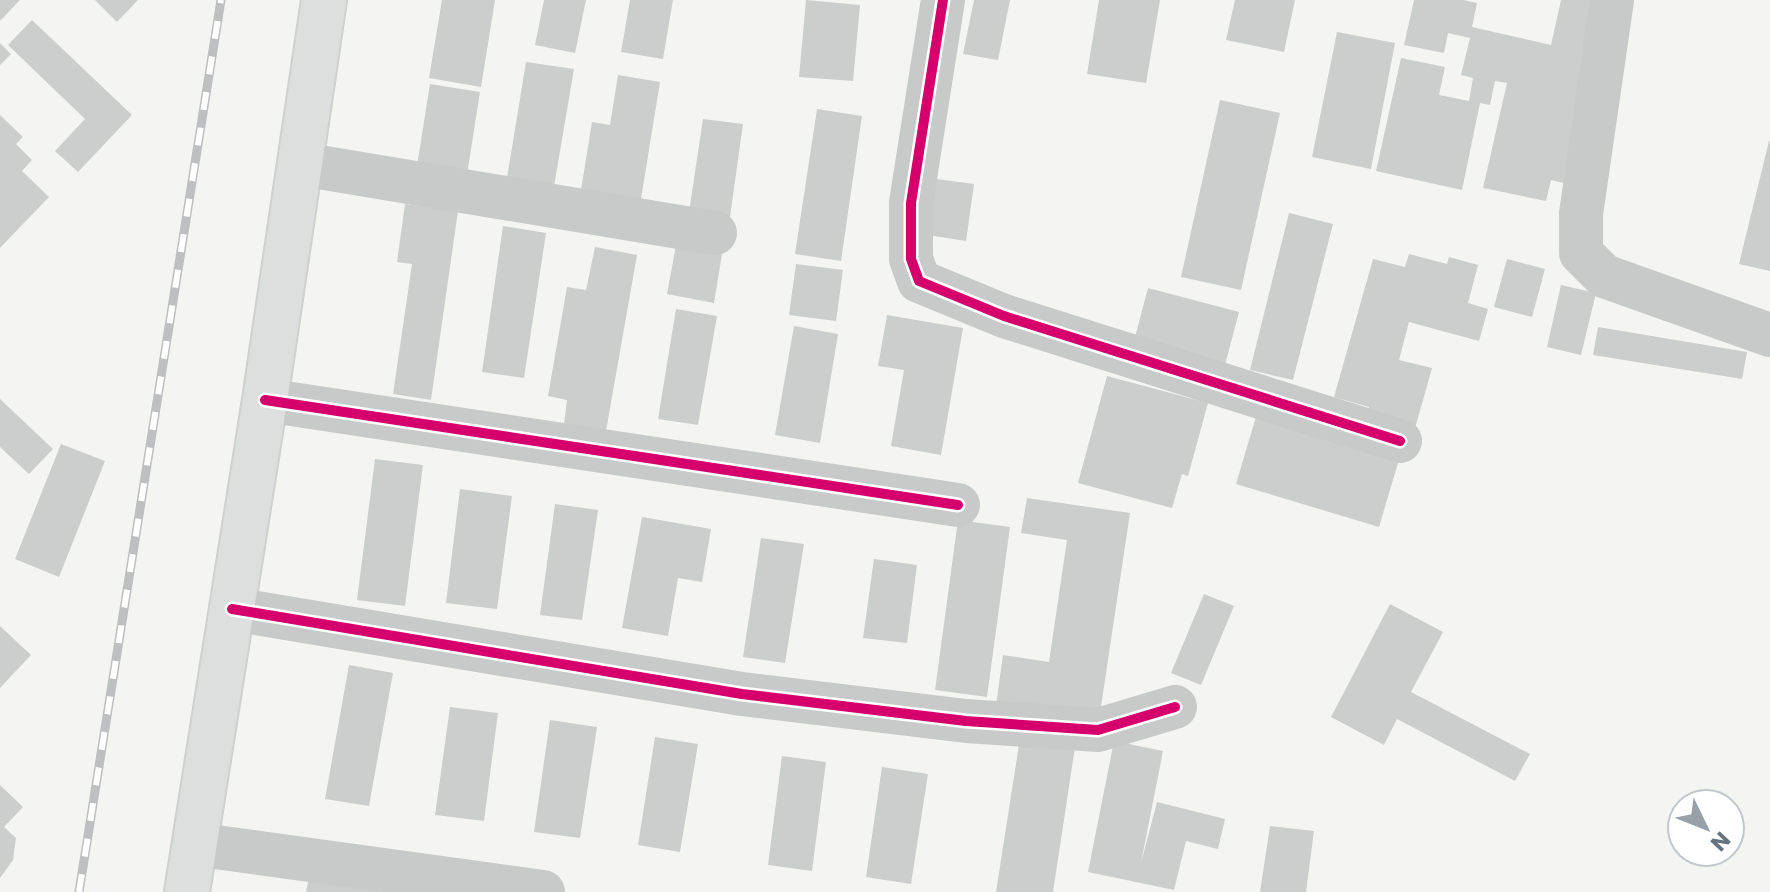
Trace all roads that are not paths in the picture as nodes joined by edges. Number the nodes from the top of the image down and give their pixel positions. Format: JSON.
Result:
{"nodes":[{"id":1,"x":324,"y":0,"type":"edge"},
{"id":2,"x":943,"y":0,"type":"edge"},
{"id":3,"x":1612,"y":0,"type":"edge"},
{"id":4,"x":301,"y":164,"type":"junction"},
{"id":5,"x":715,"y":233,"type":"dead end"},
{"id":6,"x":1770,"y":335,"type":"edge"},
{"id":7,"x":265,"y":400,"type":"junction"},
{"id":8,"x":1400,"y":441,"type":"dead end"},
{"id":9,"x":958,"y":505,"type":"dead end"},
{"id":10,"x":232,"y":609,"type":"junction"},
{"id":11,"x":1175,"y":707,"type":"dead end"},
{"id":12,"x":194,"y":844,"type":"junction"},
{"id":13,"x":187,"y":892,"type":"edge"},
{"id":14,"x":543,"y":892,"type":"edge"}],
"edges":[{"from":1,"to":4,"type":"main road"},
{"from":2,"to":8,"type":"street"},
{"from":3,"to":6,"type":"street"},
{"from":4,"to":5,"type":"street"},
{"from":4,"to":7,"type":"main road"},
{"from":7,"to":9,"type":"street"},
{"from":7,"to":10,"type":"main road"},
{"from":10,"to":11,"type":"street"},
{"from":10,"to":12,"type":"main road"},
{"from":12,"to":13,"type":"main road"},
{"from":12,"to":14,"type":"street"}]}
